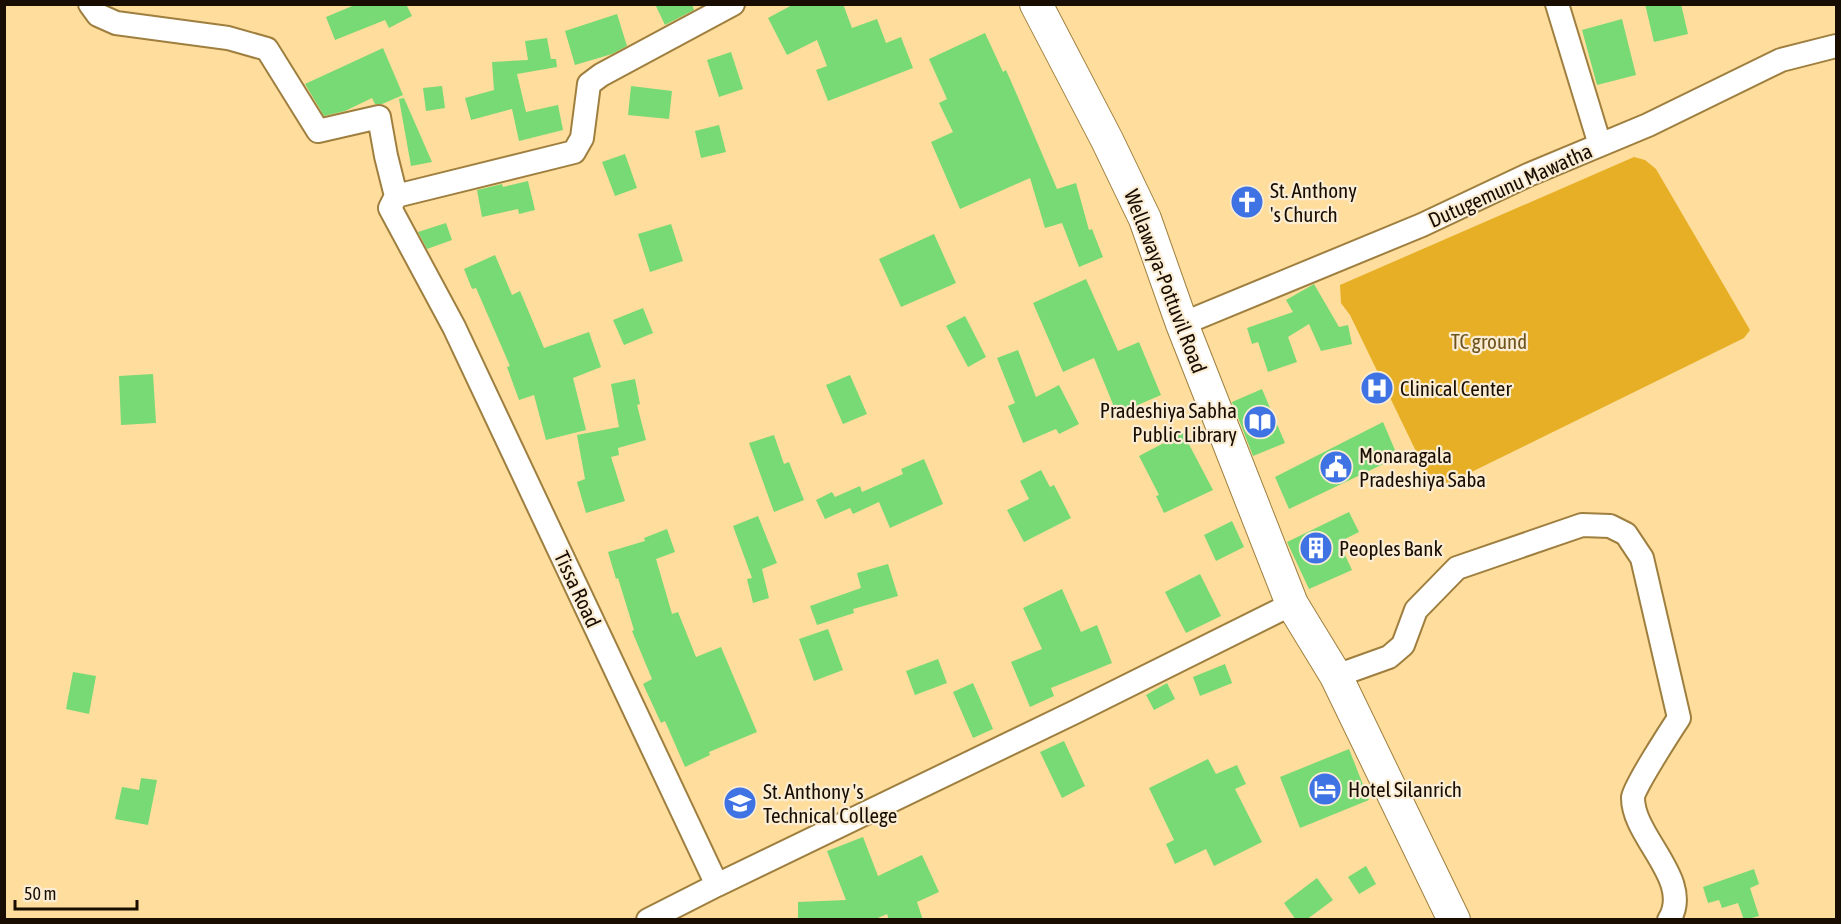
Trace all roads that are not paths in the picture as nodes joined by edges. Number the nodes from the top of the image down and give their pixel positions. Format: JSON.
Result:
{"nodes":[{"id":1,"x":90,"y":4,"type":"edge"},
{"id":2,"x":733,"y":4,"type":"edge"},
{"id":3,"x":1036,"y":4,"type":"edge"},
{"id":4,"x":1557,"y":4,"type":"edge"},
{"id":5,"x":1836,"y":46,"type":"edge"},
{"id":6,"x":1600,"y":145,"type":"junction"},
{"id":7,"x":396,"y":196,"type":"junction"},
{"id":8,"x":1182,"y":324,"type":"junction"},
{"id":9,"x":1292,"y":604,"type":"junction"},
{"id":10,"x":1336,"y":676,"type":"junction"},
{"id":11,"x":717,"y":885,"type":"junction"},
{"id":12,"x":648,"y":920,"type":"edge"},
{"id":13,"x":1454,"y":920,"type":"edge"},
{"id":14,"x":1669,"y":920,"type":"edge"}],
"edges":[{"from":1,"to":7,"type":"street"},
{"from":2,"to":7,"type":"street"},
{"from":3,"to":8,"type":"highway","name":"Wellawaya-Pottuvil Road"},
{"from":4,"to":6,"type":"street"},
{"from":5,"to":6,"type":"street","name":"Dutugemunu Mawatha"},
{"from":6,"to":8,"type":"street","name":"Dutugemunu Mawatha"},
{"from":7,"to":11,"type":"street","name":"Tissa Road"},
{"from":8,"to":9,"type":"highway","name":"Wellawaya-Pottuvil Road"},
{"from":9,"to":10,"type":"highway","name":"Wellawaya-Pottuvil Road"},
{"from":9,"to":11,"type":"street"},
{"from":10,"to":13,"type":"highway","name":"Wellawaya-Pottuvil Road"},
{"from":10,"to":14,"type":"street"},
{"from":11,"to":12,"type":"street"}]}
